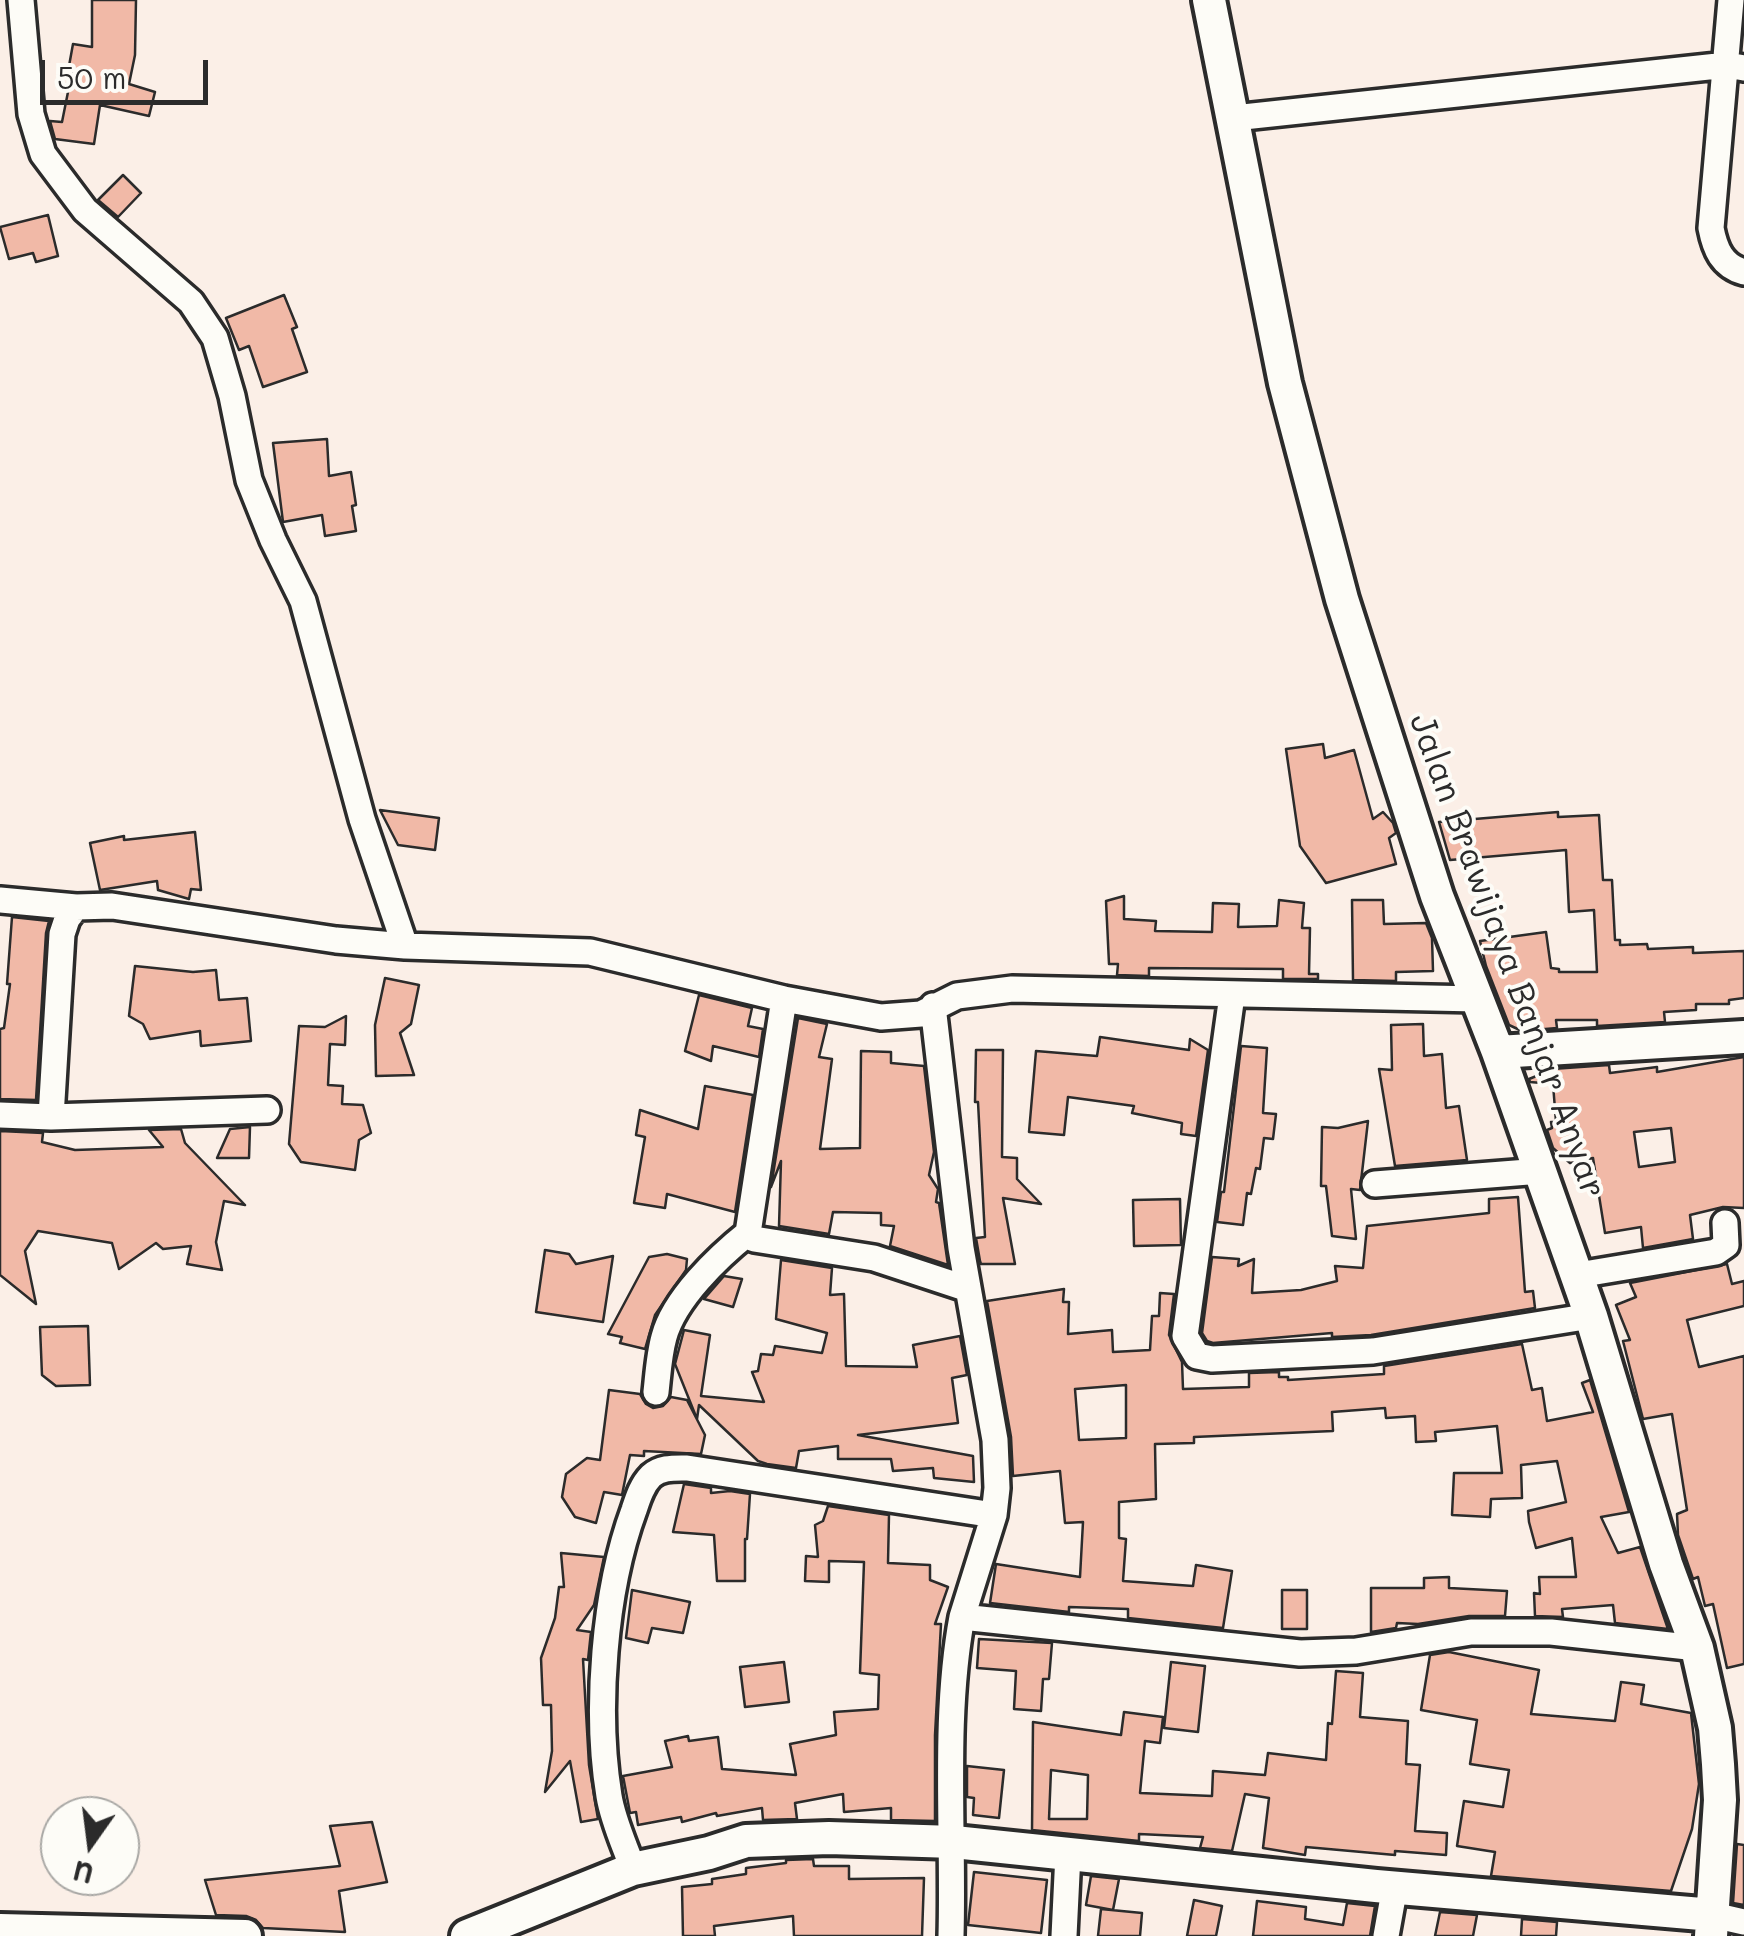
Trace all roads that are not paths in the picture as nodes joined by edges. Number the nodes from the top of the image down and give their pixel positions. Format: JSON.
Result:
{"nodes":[{"id":1,"x":21,"y":0,"type":"edge"},
{"id":2,"x":1209,"y":0,"type":"edge"},
{"id":3,"x":1731,"y":0,"type":"edge"},
{"id":4,"x":1735,"y":67,"type":"edge"},
{"id":5,"x":1234,"y":118,"type":"junction"},
{"id":6,"x":1744,"y":272,"type":"edge"},
{"id":7,"x":0,"y":900,"type":"edge"},
{"id":8,"x":76,"y":907,"type":"junction"},
{"id":9,"x":405,"y":946,"type":"junction"},
{"id":10,"x":1232,"y":995,"type":"junction"},
{"id":11,"x":784,"y":999,"type":"junction"},
{"id":12,"x":1476,"y":999,"type":"junction"},
{"id":13,"x":933,"y":1006,"type":"junction"},
{"id":14,"x":1744,"y":1037,"type":"edge"},
{"id":15,"x":1498,"y":1052,"type":"junction"},
{"id":16,"x":267,"y":1110,"type":"dead end"},
{"id":17,"x":0,"y":1115,"type":"edge"},
{"id":18,"x":51,"y":1117,"type":"junction"},
{"id":19,"x":1540,"y":1171,"type":"junction"},
{"id":20,"x":1375,"y":1184,"type":"dead end"},
{"id":21,"x":1725,"y":1223,"type":"dead end"},
{"id":22,"x":748,"y":1233,"type":"junction"},
{"id":23,"x":1578,"y":1275,"type":"junction"},
{"id":24,"x":968,"y":1289,"type":"junction"},
{"id":25,"x":1592,"y":1316,"type":"junction"},
{"id":26,"x":656,"y":1392,"type":"dead end"},
{"id":27,"x":994,"y":1514,"type":"junction"},
{"id":28,"x":962,"y":1616,"type":"junction"},
{"id":29,"x":1697,"y":1648,"type":"junction"},
{"id":30,"x":954,"y":1842,"type":"junction"},
{"id":31,"x":1068,"y":1854,"type":"junction"},
{"id":32,"x":633,"y":1869,"type":"junction"},
{"id":33,"x":1395,"y":1886,"type":"junction"},
{"id":34,"x":1723,"y":1925,"type":"edge"},
{"id":35,"x":0,"y":1930,"type":"edge"},
{"id":36,"x":245,"y":1936,"type":"edge"},
{"id":37,"x":468,"y":1936,"type":"edge"},
{"id":38,"x":951,"y":1936,"type":"edge"},
{"id":39,"x":1064,"y":1936,"type":"edge"},
{"id":40,"x":1386,"y":1936,"type":"edge"}],
"edges":[{"from":1,"to":9,"type":"street"},
{"from":2,"to":5,"type":"street","name":"Jalan Brawijaya Banjar Anyar"},
{"from":3,"to":4,"type":"street"},
{"from":4,"to":5,"type":"street"},
{"from":4,"to":6,"type":"street"},
{"from":5,"to":12,"type":"street","name":"Jalan Brawijaya Banjar Anyar"},
{"from":7,"to":8,"type":"street"},
{"from":8,"to":9,"type":"street"},
{"from":8,"to":18,"type":"street"},
{"from":9,"to":11,"type":"street"},
{"from":10,"to":12,"type":"street"},
{"from":10,"to":13,"type":"street"},
{"from":10,"to":25,"type":"street"},
{"from":11,"to":13,"type":"street"},
{"from":11,"to":22,"type":"street"},
{"from":12,"to":15,"type":"street","name":"Jalan Brawijaya Banjar Anyar"},
{"from":13,"to":24,"type":"street"},
{"from":14,"to":15,"type":"street"},
{"from":15,"to":19,"type":"street","name":"Jalan Brawijaya Banjar Anyar"},
{"from":16,"to":18,"type":"street"},
{"from":17,"to":18,"type":"street"},
{"from":19,"to":20,"type":"street"},
{"from":19,"to":23,"type":"street","name":"Jalan Brawijaya Banjar Anyar"},
{"from":21,"to":23,"type":"street"},
{"from":22,"to":24,"type":"street"},
{"from":22,"to":26,"type":"street"},
{"from":23,"to":25,"type":"street","name":"Jalan Brawijaya Banjar Anyar"},
{"from":24,"to":27,"type":"street"},
{"from":25,"to":29,"type":"street","name":"Jalan Brawijaya Banjar Anyar"},
{"from":27,"to":28,"type":"street"},
{"from":27,"to":32,"type":"street"},
{"from":28,"to":29,"type":"street"},
{"from":28,"to":30,"type":"street"},
{"from":29,"to":34,"type":"street","name":"Jalan Brawijaya Banjar Anyar"},
{"from":30,"to":31,"type":"street"},
{"from":30,"to":32,"type":"street"},
{"from":30,"to":38,"type":"street"},
{"from":31,"to":33,"type":"street"},
{"from":31,"to":39,"type":"street"},
{"from":32,"to":37,"type":"street"},
{"from":33,"to":34,"type":"street"},
{"from":33,"to":40,"type":"street"},
{"from":35,"to":36,"type":"street"}]}
